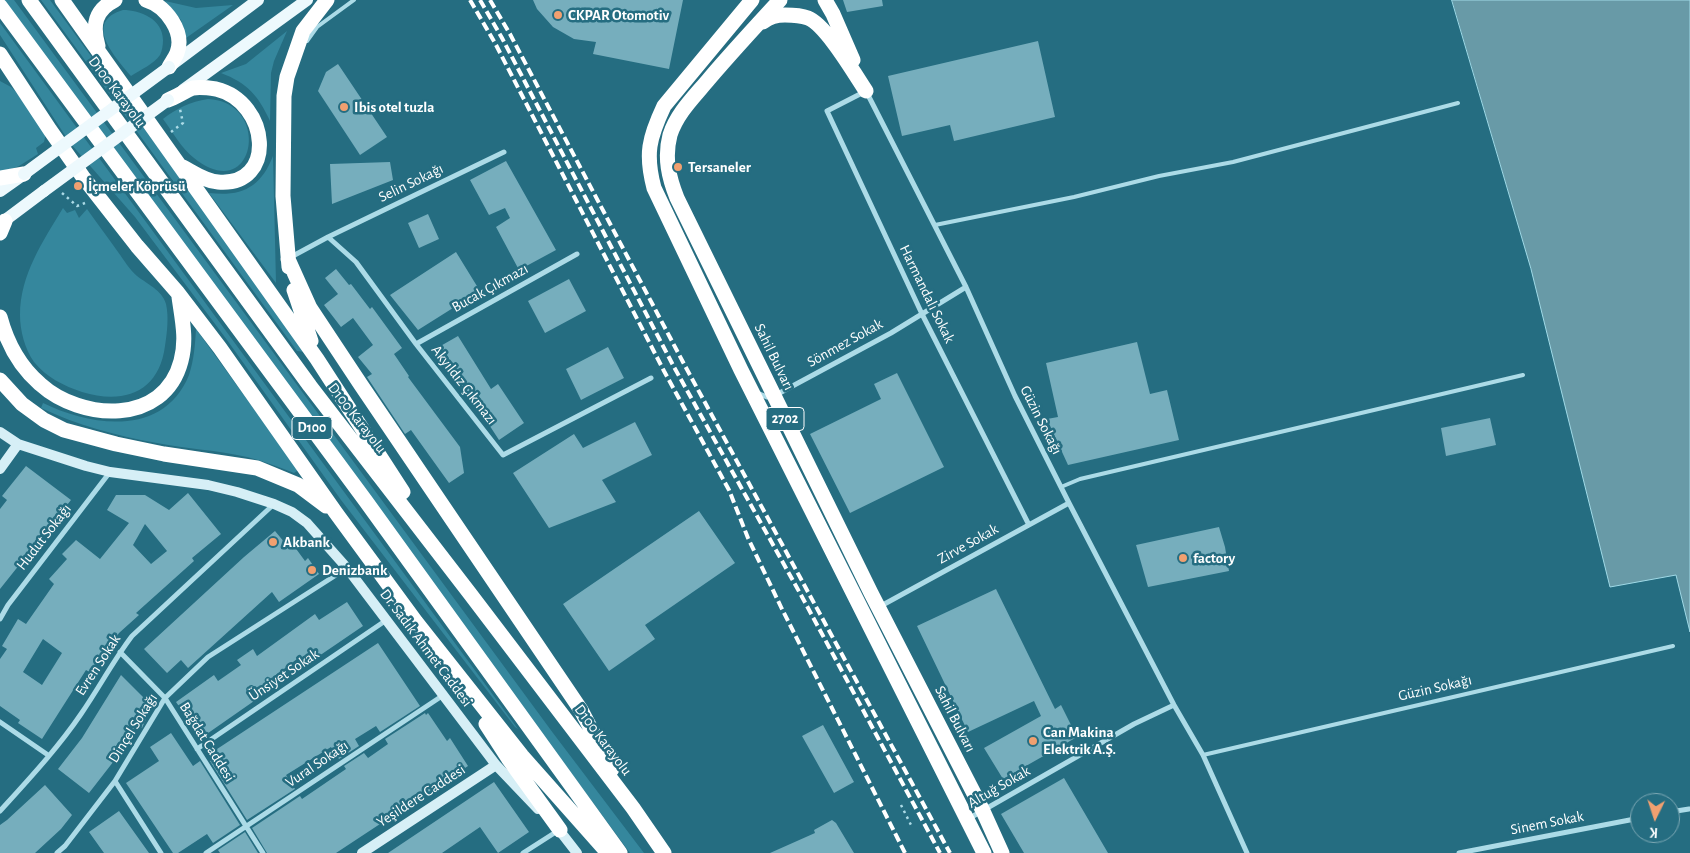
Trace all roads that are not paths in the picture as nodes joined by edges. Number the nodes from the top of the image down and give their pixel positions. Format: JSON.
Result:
{"nodes":[{"id":1,"x":29,"y":0,"type":"edge"},
{"id":2,"x":62,"y":0,"type":"edge"},
{"id":3,"x":115,"y":0,"type":"edge"},
{"id":4,"x":146,"y":0,"type":"edge"},
{"id":5,"x":258,"y":0,"type":"edge"},
{"id":6,"x":307,"y":0,"type":"edge"},
{"id":7,"x":327,"y":0,"type":"edge"},
{"id":8,"x":354,"y":0,"type":"edge"},
{"id":9,"x":742,"y":0,"type":"edge"},
{"id":10,"x":752,"y":0,"type":"edge"},
{"id":11,"x":780,"y":0,"type":"edge"},
{"id":12,"x":826,"y":0,"type":"edge"},
{"id":13,"x":0,"y":6,"type":"edge"},
{"id":14,"x":728,"y":31,"type":"junction"},
{"id":15,"x":752,"y":31,"type":"junction"},
{"id":16,"x":0,"y":54,"type":"edge"},
{"id":17,"x":294,"y":56,"type":"junction"},
{"id":18,"x":106,"y":61,"type":"junction"},
{"id":19,"x":169,"y":67,"type":"junction"},
{"id":20,"x":0,"y":70,"type":"edge"},
{"id":21,"x":21,"y":85,"type":"junction"},
{"id":22,"x":866,"y":91,"type":"junction"},
{"id":23,"x":1458,"y":103,"type":"dead end"},
{"id":24,"x":174,"y":104,"type":"junction"},
{"id":25,"x":504,"y":152,"type":"dead end"},
{"id":26,"x":178,"y":164,"type":"junction"},
{"id":27,"x":24,"y":174,"type":"junction"},
{"id":28,"x":0,"y":178,"type":"edge"},
{"id":29,"x":0,"y":191,"type":"edge"},
{"id":30,"x":2,"y":226,"type":"edge"},
{"id":31,"x":935,"y":226,"type":"junction"},
{"id":32,"x":328,"y":237,"type":"junction"},
{"id":33,"x":577,"y":254,"type":"dead end"},
{"id":34,"x":288,"y":259,"type":"junction"},
{"id":35,"x":966,"y":287,"type":"junction"},
{"id":36,"x":178,"y":293,"type":"junction"},
{"id":37,"x":922,"y":314,"type":"junction"},
{"id":38,"x":0,"y":317,"type":"edge"},
{"id":39,"x":416,"y":344,"type":"junction"},
{"id":40,"x":318,"y":359,"type":"junction"},
{"id":41,"x":741,"y":370,"type":"junction"},
{"id":42,"x":1523,"y":375,"type":"dead end"},
{"id":43,"x":651,"y":378,"type":"dead end"},
{"id":44,"x":0,"y":380,"type":"edge"},
{"id":45,"x":774,"y":396,"type":"junction"},
{"id":46,"x":0,"y":432,"type":"edge"},
{"id":47,"x":18,"y":444,"type":"junction"},
{"id":48,"x":0,"y":469,"type":"edge"},
{"id":49,"x":110,"y":472,"type":"junction"},
{"id":50,"x":1061,"y":487,"type":"junction"},
{"id":51,"x":1069,"y":503,"type":"junction"},
{"id":52,"x":274,"y":504,"type":"junction"},
{"id":53,"x":336,"y":513,"type":"junction"},
{"id":54,"x":1030,"y":525,"type":"junction"},
{"id":55,"x":347,"y":568,"type":"junction"},
{"id":56,"x":471,"y":595,"type":"junction"},
{"id":57,"x":879,"y":608,"type":"junction"},
{"id":58,"x":0,"y":619,"type":"edge"},
{"id":59,"x":386,"y":621,"type":"junction"},
{"id":60,"x":1673,"y":646,"type":"dead end"},
{"id":61,"x":120,"y":652,"type":"junction"},
{"id":62,"x":457,"y":675,"type":"junction"},
{"id":63,"x":442,"y":696,"type":"junction"},
{"id":64,"x":165,"y":698,"type":"junction"},
{"id":65,"x":1174,"y":705,"type":"junction"},
{"id":66,"x":0,"y":722,"type":"edge"},
{"id":67,"x":197,"y":749,"type":"junction"},
{"id":68,"x":48,"y":755,"type":"junction"},
{"id":69,"x":1203,"y":755,"type":"junction"},
{"id":70,"x":496,"y":765,"type":"junction"},
{"id":71,"x":115,"y":781,"type":"junction"},
{"id":72,"x":633,"y":808,"type":"junction"},
{"id":73,"x":0,"y":811,"type":"edge"},
{"id":74,"x":983,"y":811,"type":"junction"},
{"id":75,"x":967,"y":819,"type":"junction"},
{"id":76,"x":1630,"y":820,"type":"edge"},
{"id":77,"x":246,"y":826,"type":"junction"},
{"id":78,"x":560,"y":830,"type":"junction"},
{"id":79,"x":56,"y":853,"type":"edge"},
{"id":80,"x":161,"y":853,"type":"edge"},
{"id":81,"x":206,"y":853,"type":"edge"},
{"id":82,"x":263,"y":853,"type":"edge"},
{"id":83,"x":362,"y":853,"type":"edge"},
{"id":84,"x":523,"y":853,"type":"edge"},
{"id":85,"x":577,"y":853,"type":"edge"},
{"id":86,"x":608,"y":853,"type":"edge"},
{"id":87,"x":620,"y":853,"type":"edge"},
{"id":88,"x":664,"y":853,"type":"edge"},
{"id":89,"x":984,"y":853,"type":"edge"},
{"id":90,"x":1002,"y":853,"type":"edge"},
{"id":91,"x":1247,"y":853,"type":"edge"},
{"id":92,"x":1459,"y":853,"type":"edge"}],
"edges":[{"from":1,"to":56,"type":"highway","name":"D100 Karayolu","number":"D100"},
{"from":2,"to":18,"type":"highway"},
{"from":3,"to":18,"type":"highway"},
{"from":4,"to":19,"type":"highway"},
{"from":5,"to":19,"type":"main road"},
{"from":6,"to":24,"type":"main road"},
{"from":7,"to":17,"type":"highway"},
{"from":8,"to":17,"type":"lane"},
{"from":9,"to":14,"type":"highway"},
{"from":10,"to":14,"type":"highway","number":"2702"},
{"from":11,"to":15,"type":"highway","name":"Sahil Bulvarı","number":"2702"},
{"from":12,"to":22,"type":"highway"},
{"from":13,"to":87,"type":"highway","number":"D100"},
{"from":14,"to":41,"type":"highway","number":"2702"},
{"from":15,"to":22,"type":"highway"},
{"from":15,"to":45,"type":"highway","name":"Sahil Bulvarı","number":"2702"},
{"from":16,"to":21,"type":"highway"},
{"from":17,"to":34,"type":"highway"},
{"from":18,"to":26,"type":"highway"},
{"from":19,"to":27,"type":"main road","bridge":true},
{"from":20,"to":21,"type":"highway"},
{"from":21,"to":36,"type":"highway"},
{"from":22,"to":31,"type":"street","name":"Güzin Sokağı"},
{"from":22,"to":37,"type":"street","name":"Harmandalı Sokak"},
{"from":23,"to":31,"type":"lane"},
{"from":24,"to":26,"type":"highway"},
{"from":24,"to":30,"type":"main road","bridge":true},
{"from":25,"to":32,"type":"street","name":"Selin Sokağı"},
{"from":26,"to":40,"type":"highway"},
{"from":27,"to":28,"type":"highway"},
{"from":27,"to":29,"type":"main road"},
{"from":31,"to":35,"type":"street","name":"Güzin Sokağı"},
{"from":32,"to":34,"type":"street"},
{"from":32,"to":39,"type":"street","name":"Akyıldız Çıkmazı"},
{"from":33,"to":39,"type":"street","name":"Bucak Çıkmazı"},
{"from":34,"to":40,"type":"highway"},
{"from":34,"to":72,"type":"highway"},
{"from":35,"to":37,"type":"street","name":"Sönmez Sokak"},
{"from":35,"to":50,"type":"street","name":"Güzin Sokağı"},
{"from":36,"to":38,"type":"highway"},
{"from":36,"to":53,"type":"highway"},
{"from":37,"to":45,"type":"street","name":"Sönmez Sokak"},
{"from":37,"to":54,"type":"street","name":"Harmandalı Sokak"},
{"from":39,"to":43,"type":"street","name":"Akyıldız Çıkmazı"},
{"from":40,"to":56,"type":"highway"},
{"from":41,"to":45,"type":"street"},
{"from":41,"to":75,"type":"highway","number":"2702"},
{"from":42,"to":50,"type":"lane"},
{"from":44,"to":53,"type":"highway"},
{"from":45,"to":57,"type":"highway","name":"Sahil Bulvarı","number":"2702"},
{"from":46,"to":47,"type":"main road","name":"Dr. Sadık Ahmet Caddesi"},
{"from":47,"to":48,"type":"main road"},
{"from":47,"to":49,"type":"main road","name":"Dr. Sadık Ahmet Caddesi"},
{"from":49,"to":52,"type":"main road","name":"Dr. Sadık Ahmet Caddesi"},
{"from":49,"to":58,"type":"street","name":"Hudut Sokağı"},
{"from":50,"to":51,"type":"street","name":"Güzin Sokağı"},
{"from":51,"to":54,"type":"street","name":"Zirve Sokak"},
{"from":51,"to":65,"type":"street","name":"Güzin Sokağı"},
{"from":52,"to":55,"type":"main road","name":"Dr. Sadık Ahmet Caddesi"},
{"from":52,"to":61,"type":"street","name":"Evren Sokak"},
{"from":53,"to":62,"type":"highway"},
{"from":54,"to":57,"type":"street","name":"Zirve Sokak"},
{"from":55,"to":59,"type":"main road","name":"Dr. Sadık Ahmet Caddesi"},
{"from":55,"to":64,"type":"street","name":"Dinçel Sokağı"},
{"from":56,"to":72,"type":"highway","name":"D100 Karayolu","number":"D100"},
{"from":57,"to":74,"type":"highway","name":"Sahil Bulvarı","number":"2702"},
{"from":59,"to":63,"type":"main road","name":"Dr. Sadık Ahmet Caddesi"},
{"from":59,"to":67,"type":"street","name":"Ünsiyet Sokak"},
{"from":60,"to":69,"type":"lane","name":"Güzin Sokağı"},
{"from":61,"to":64,"type":"street","name":"Bağdat Caddesi"},
{"from":61,"to":68,"type":"street","name":"Evren Sokak"},
{"from":62,"to":78,"type":"highway"},
{"from":62,"to":86,"type":"highway"},
{"from":63,"to":70,"type":"main road","name":"Dr. Sadık Ahmet Caddesi"},
{"from":63,"to":77,"type":"street","name":"Vural Sokağı"},
{"from":64,"to":67,"type":"street","name":"Bağdat Caddesi"},
{"from":64,"to":71,"type":"street","name":"Dinçel Sokağı"},
{"from":65,"to":69,"type":"street","name":"Güzin Sokağı"},
{"from":65,"to":74,"type":"street","name":"Altuğ Sokak"},
{"from":66,"to":68,"type":"street"},
{"from":67,"to":77,"type":"street","name":"Bağdat Caddesi"},
{"from":68,"to":73,"type":"street","name":"Evren Sokak"},
{"from":69,"to":91,"type":"street","name":"Güzin Sokağı"},
{"from":70,"to":78,"type":"main road","name":"Dr. Sadık Ahmet Caddesi"},
{"from":70,"to":83,"type":"main road","name":"Yeşildere Caddesi"},
{"from":71,"to":79,"type":"street","name":"Dinçel Sokağı"},
{"from":71,"to":80,"type":"street"},
{"from":72,"to":88,"type":"highway","name":"D100 Karayolu","number":"D100"},
{"from":74,"to":75,"type":"street","name":"Altuğ Sokak"},
{"from":74,"to":90,"type":"highway","name":"Sahil Bulvarı","number":"2702"},
{"from":75,"to":89,"type":"highway","number":"2702"},
{"from":76,"to":92,"type":"street","name":"Sinem Sokak"},
{"from":77,"to":81,"type":"street","name":"Vural Sokağı"},
{"from":77,"to":82,"type":"street","name":"Bağdat Caddesi"},
{"from":78,"to":84,"type":"street"},
{"from":78,"to":85,"type":"main road","name":"Dr. Sadık Ahmet Caddesi"}]}
